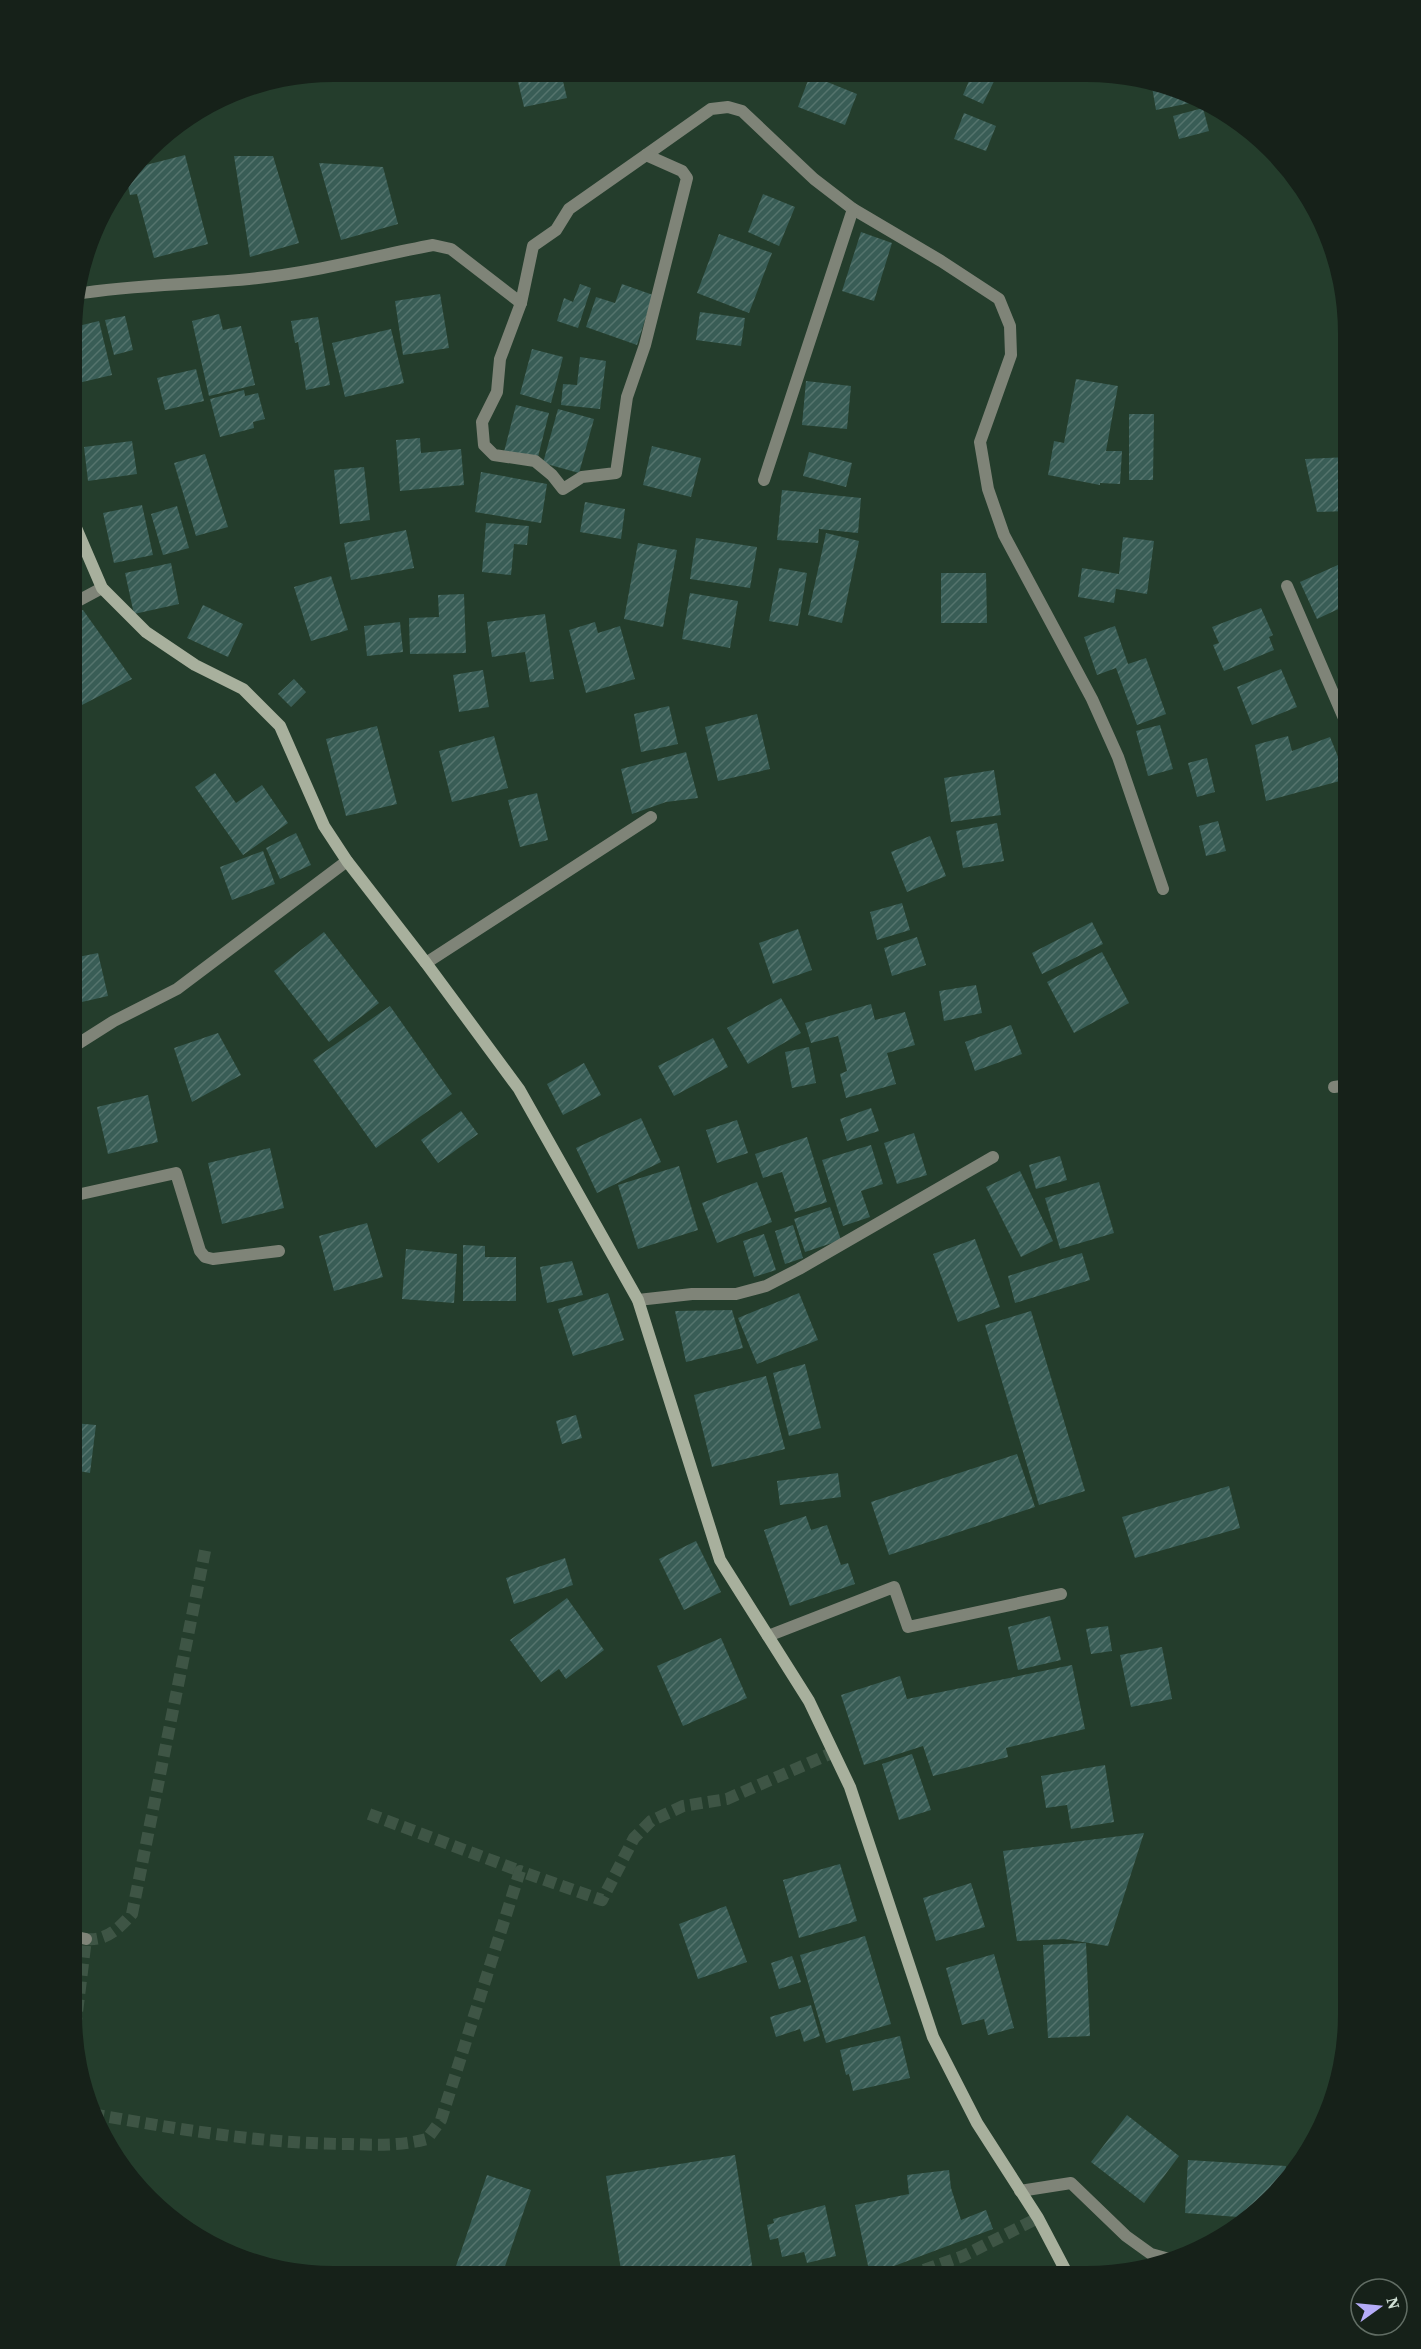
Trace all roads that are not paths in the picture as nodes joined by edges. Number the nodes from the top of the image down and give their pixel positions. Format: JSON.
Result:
{"nodes":[{"id":1,"x":646,"y":155,"type":"junction"},
{"id":2,"x":853,"y":209,"type":"junction"},
{"id":3,"x":86,"y":293,"type":"edge"},
{"id":4,"x":521,"y":303,"type":"junction"},
{"id":5,"x":764,"y":480,"type":"dead end"},
{"id":6,"x":82,"y":542,"type":"edge"},
{"id":7,"x":1287,"y":586,"type":"dead end"},
{"id":8,"x":102,"y":588,"type":"junction"},
{"id":9,"x":82,"y":599,"type":"edge"},
{"id":10,"x":1338,"y":704,"type":"edge"},
{"id":11,"x":651,"y":816,"type":"dead end"},
{"id":12,"x":347,"y":861,"type":"junction"},
{"id":13,"x":1163,"y":889,"type":"dead end"},
{"id":14,"x":426,"y":963,"type":"junction"},
{"id":15,"x":82,"y":1041,"type":"edge"},
{"id":16,"x":1338,"y":1086,"type":"edge"},
{"id":17,"x":1334,"y":1087,"type":"dead end"},
{"id":18,"x":993,"y":1157,"type":"dead end"},
{"id":19,"x":82,"y":1194,"type":"edge"},
{"id":20,"x":279,"y":1251,"type":"dead end"},
{"id":21,"x":638,"y":1300,"type":"junction"},
{"id":22,"x":1061,"y":1594,"type":"dead end"},
{"id":23,"x":768,"y":1636,"type":"junction"},
{"id":24,"x":82,"y":1938,"type":"edge"},
{"id":25,"x":86,"y":1939,"type":"dead end"},
{"id":26,"x":1020,"y":2190,"type":"junction"},
{"id":27,"x":1158,"y":2256,"type":"edge"},
{"id":28,"x":1063,"y":2266,"type":"edge"}],
"edges":[{"from":1,"to":2,"type":"street"},
{"from":1,"to":4,"type":"street"},
{"from":1,"to":4,"type":"street"},
{"from":2,"to":5,"type":"street"},
{"from":2,"to":13,"type":"street"},
{"from":3,"to":4,"type":"street"},
{"from":6,"to":8,"type":"street"},
{"from":7,"to":10,"type":"street"},
{"from":8,"to":9,"type":"street"},
{"from":8,"to":12,"type":"street"},
{"from":11,"to":14,"type":"street"},
{"from":12,"to":14,"type":"street"},
{"from":12,"to":15,"type":"street"},
{"from":14,"to":21,"type":"street"},
{"from":16,"to":17,"type":"street"},
{"from":18,"to":21,"type":"street"},
{"from":19,"to":20,"type":"street"},
{"from":21,"to":23,"type":"street"},
{"from":22,"to":23,"type":"street"},
{"from":23,"to":26,"type":"street"},
{"from":24,"to":25,"type":"street"},
{"from":26,"to":27,"type":"street"},
{"from":26,"to":28,"type":"street"}]}
